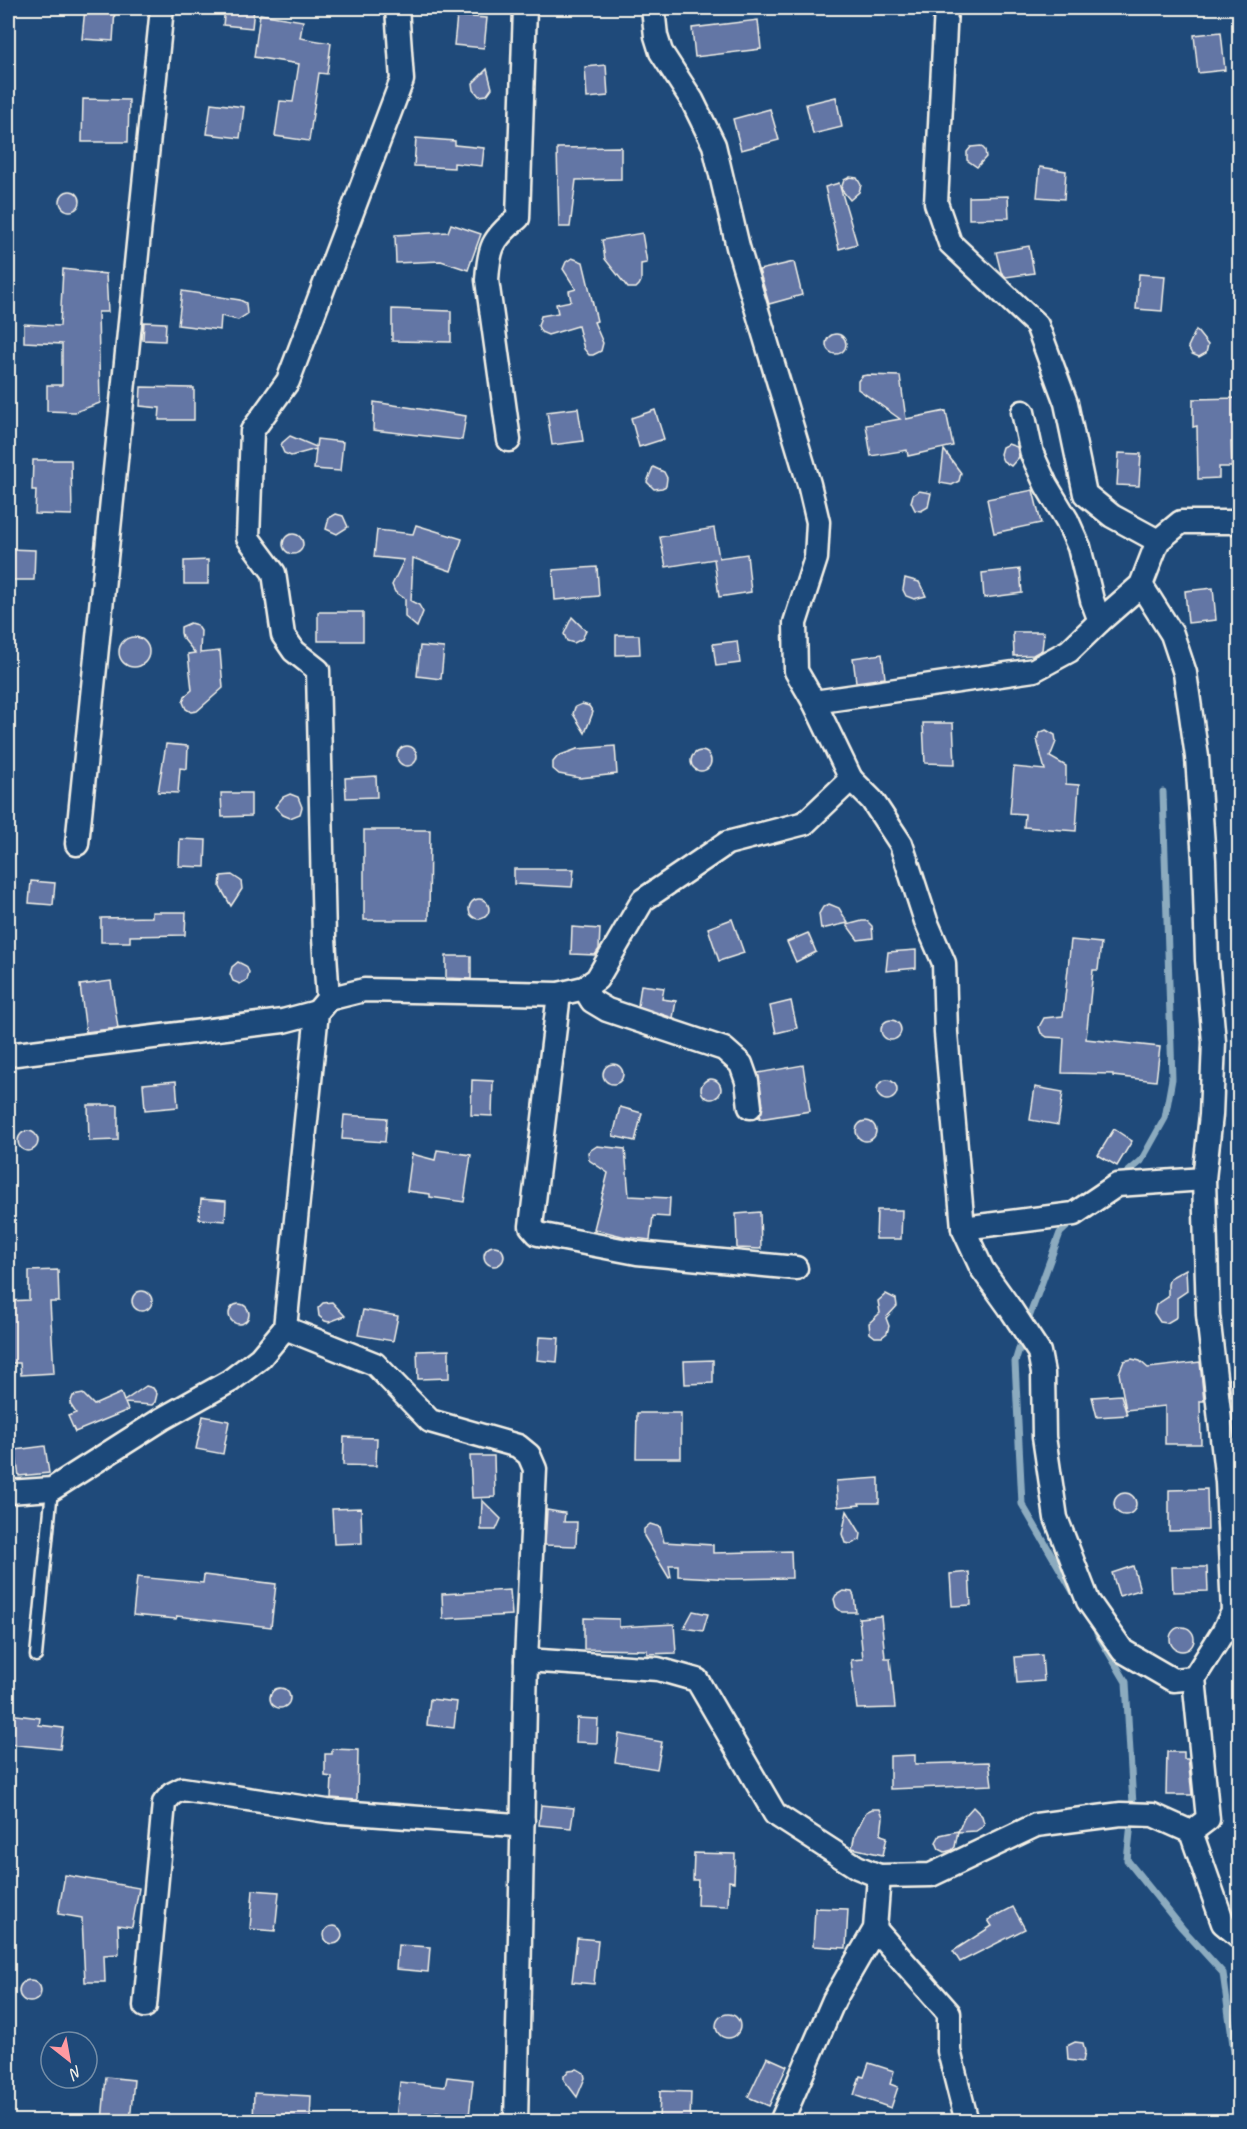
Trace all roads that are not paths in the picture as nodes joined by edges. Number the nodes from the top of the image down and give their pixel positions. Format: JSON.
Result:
{"nodes":[{"id":1,"x":162,"y":8,"type":"edge"},
{"id":2,"x":397,"y":8,"type":"edge"},
{"id":3,"x":525,"y":8,"type":"edge"},
{"id":4,"x":653,"y":8,"type":"edge"},
{"id":5,"x":946,"y":8,"type":"edge"},
{"id":6,"x":1023,"y":412,"type":"dead end"},
{"id":7,"x":509,"y":440,"type":"dead end"},
{"id":8,"x":1239,"y":522,"type":"edge"},
{"id":9,"x":1158,"y":541,"type":"junction"},
{"id":10,"x":1141,"y":585,"type":"junction"},
{"id":11,"x":1100,"y":621,"type":"junction"},
{"id":12,"x":814,"y":702,"type":"junction"},
{"id":13,"x":851,"y":779,"type":"junction"},
{"id":14,"x":77,"y":844,"type":"dead end"},
{"id":15,"x":585,"y":988,"type":"junction"},
{"id":16,"x":559,"y":994,"type":"junction"},
{"id":17,"x":322,"y":1005,"type":"junction"},
{"id":18,"x":8,"y":1055,"type":"edge"},
{"id":19,"x":750,"y":1107,"type":"dead end"},
{"id":20,"x":1204,"y":1179,"type":"junction"},
{"id":21,"x":963,"y":1228,"type":"junction"},
{"id":22,"x":796,"y":1268,"type":"dead end"},
{"id":23,"x":285,"y":1328,"type":"junction"},
{"id":24,"x":52,"y":1489,"type":"junction"},
{"id":25,"x":8,"y":1492,"type":"edge"},
{"id":26,"x":36,"y":1656,"type":"dead end"},
{"id":27,"x":526,"y":1660,"type":"junction"},
{"id":28,"x":1194,"y":1678,"type":"junction"},
{"id":29,"x":523,"y":1821,"type":"junction"},
{"id":30,"x":1191,"y":1832,"type":"junction"},
{"id":31,"x":879,"y":1876,"type":"junction"},
{"id":32,"x":875,"y":1929,"type":"junction"},
{"id":33,"x":1239,"y":1937,"type":"edge"},
{"id":34,"x":146,"y":2006,"type":"dead end"},
{"id":35,"x":516,"y":2121,"type":"edge"},
{"id":36,"x":781,"y":2121,"type":"edge"},
{"id":37,"x":967,"y":2121,"type":"edge"}],
"edges":[{"from":1,"to":14,"type":"street"},
{"from":2,"to":17,"type":"street"},
{"from":3,"to":7,"type":"street"},
{"from":4,"to":12,"type":"street"},
{"from":5,"to":9,"type":"street"},
{"from":6,"to":11,"type":"street"},
{"from":8,"to":9,"type":"street"},
{"from":9,"to":10,"type":"street"},
{"from":10,"to":11,"type":"street"},
{"from":10,"to":20,"type":"street"},
{"from":11,"to":12,"type":"street"},
{"from":12,"to":13,"type":"street"},
{"from":13,"to":15,"type":"street"},
{"from":13,"to":21,"type":"street"},
{"from":15,"to":16,"type":"street"},
{"from":15,"to":19,"type":"street"},
{"from":16,"to":17,"type":"street"},
{"from":16,"to":22,"type":"street"},
{"from":17,"to":18,"type":"street"},
{"from":17,"to":23,"type":"street"},
{"from":20,"to":21,"type":"street"},
{"from":20,"to":28,"type":"street"},
{"from":21,"to":28,"type":"street"},
{"from":23,"to":24,"type":"street"},
{"from":23,"to":27,"type":"street"},
{"from":24,"to":25,"type":"street"},
{"from":24,"to":26,"type":"lane"},
{"from":27,"to":29,"type":"street"},
{"from":27,"to":31,"type":"street"},
{"from":28,"to":30,"type":"street"},
{"from":29,"to":34,"type":"street"},
{"from":29,"to":35,"type":"street"},
{"from":30,"to":31,"type":"street"},
{"from":30,"to":33,"type":"street"},
{"from":31,"to":32,"type":"street"},
{"from":32,"to":36,"type":"street"},
{"from":32,"to":37,"type":"street"}]}
